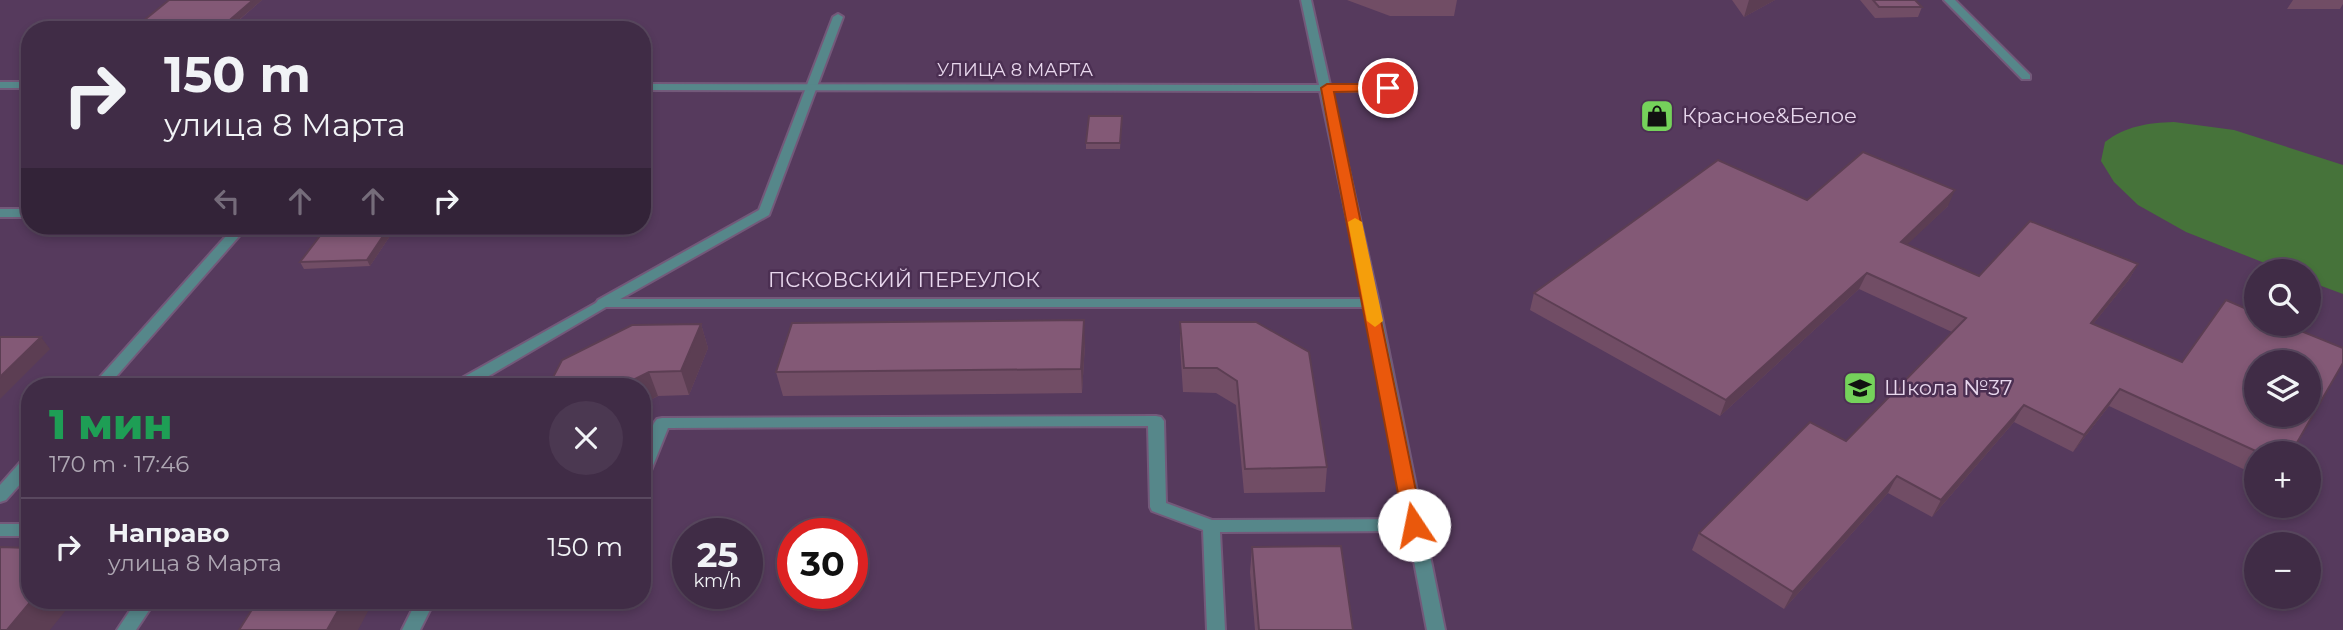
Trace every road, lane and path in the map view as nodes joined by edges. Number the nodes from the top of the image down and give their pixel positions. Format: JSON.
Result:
{"nodes":[{"id":1,"x":1306,"y":0,"type":"edge"},
{"id":2,"x":1949,"y":0,"type":"edge"},
{"id":3,"x":838,"y":17,"type":"dead end"},
{"id":4,"x":2026,"y":77,"type":"dead end"},
{"id":5,"x":0,"y":85,"type":"edge"},
{"id":6,"x":21,"y":85,"type":"edge"},
{"id":7,"x":651,"y":88,"type":"edge"},
{"id":8,"x":811,"y":88,"type":"junction"},
{"id":9,"x":1327,"y":88,"type":"junction"},
{"id":10,"x":1388,"y":88,"type":"dead end"},
{"id":11,"x":0,"y":213,"type":"edge"},
{"id":12,"x":21,"y":213,"type":"edge"},
{"id":13,"x":234,"y":235,"type":"edge"},
{"id":14,"x":603,"y":303,"type":"junction"},
{"id":15,"x":1372,"y":303,"type":"junction"},
{"id":16,"x":106,"y":378,"type":"edge"},
{"id":17,"x":474,"y":378,"type":"edge"},
{"id":18,"x":651,"y":450,"type":"edge"},
{"id":19,"x":21,"y":472,"type":"edge"},
{"id":20,"x":0,"y":496,"type":"edge"},
{"id":21,"x":1414,"y":525,"type":"junction"},
{"id":22,"x":1210,"y":526,"type":"junction"},
{"id":23,"x":0,"y":530,"type":"edge"},
{"id":24,"x":21,"y":530,"type":"edge"},
{"id":25,"x":140,"y":609,"type":"edge"},
{"id":26,"x":422,"y":609,"type":"edge"},
{"id":27,"x":125,"y":630,"type":"edge"},
{"id":28,"x":411,"y":630,"type":"edge"},
{"id":29,"x":1216,"y":630,"type":"edge"},
{"id":30,"x":1436,"y":630,"type":"edge"}],
"edges":[{"from":1,"to":9,"type":"street"},
{"from":2,"to":4,"type":"street"},
{"from":3,"to":8,"type":"street"},
{"from":5,"to":6,"type":"street"},
{"from":7,"to":8,"type":"street","name":"УЛИЦА 8 МАРТА"},
{"from":8,"to":9,"type":"street","name":"УЛИЦА 8 МАРТА"},
{"from":8,"to":14,"type":"street"},
{"from":9,"to":10,"type":"street","name":"УЛИЦА 8 МАРТА"},
{"from":9,"to":15,"type":"street"},
{"from":11,"to":12,"type":"street"},
{"from":13,"to":16,"type":"street"},
{"from":14,"to":15,"type":"street","name":"ПСКОВСКИЙ ПЕРЕУЛОК"},
{"from":14,"to":17,"type":"street"},
{"from":15,"to":21,"type":"street"},
{"from":18,"to":22,"type":"street"},
{"from":19,"to":20,"type":"street"},
{"from":21,"to":22,"type":"street"},
{"from":21,"to":30,"type":"street"},
{"from":22,"to":29,"type":"street"},
{"from":23,"to":24,"type":"street"},
{"from":25,"to":27,"type":"street"},
{"from":26,"to":28,"type":"street"}]}
